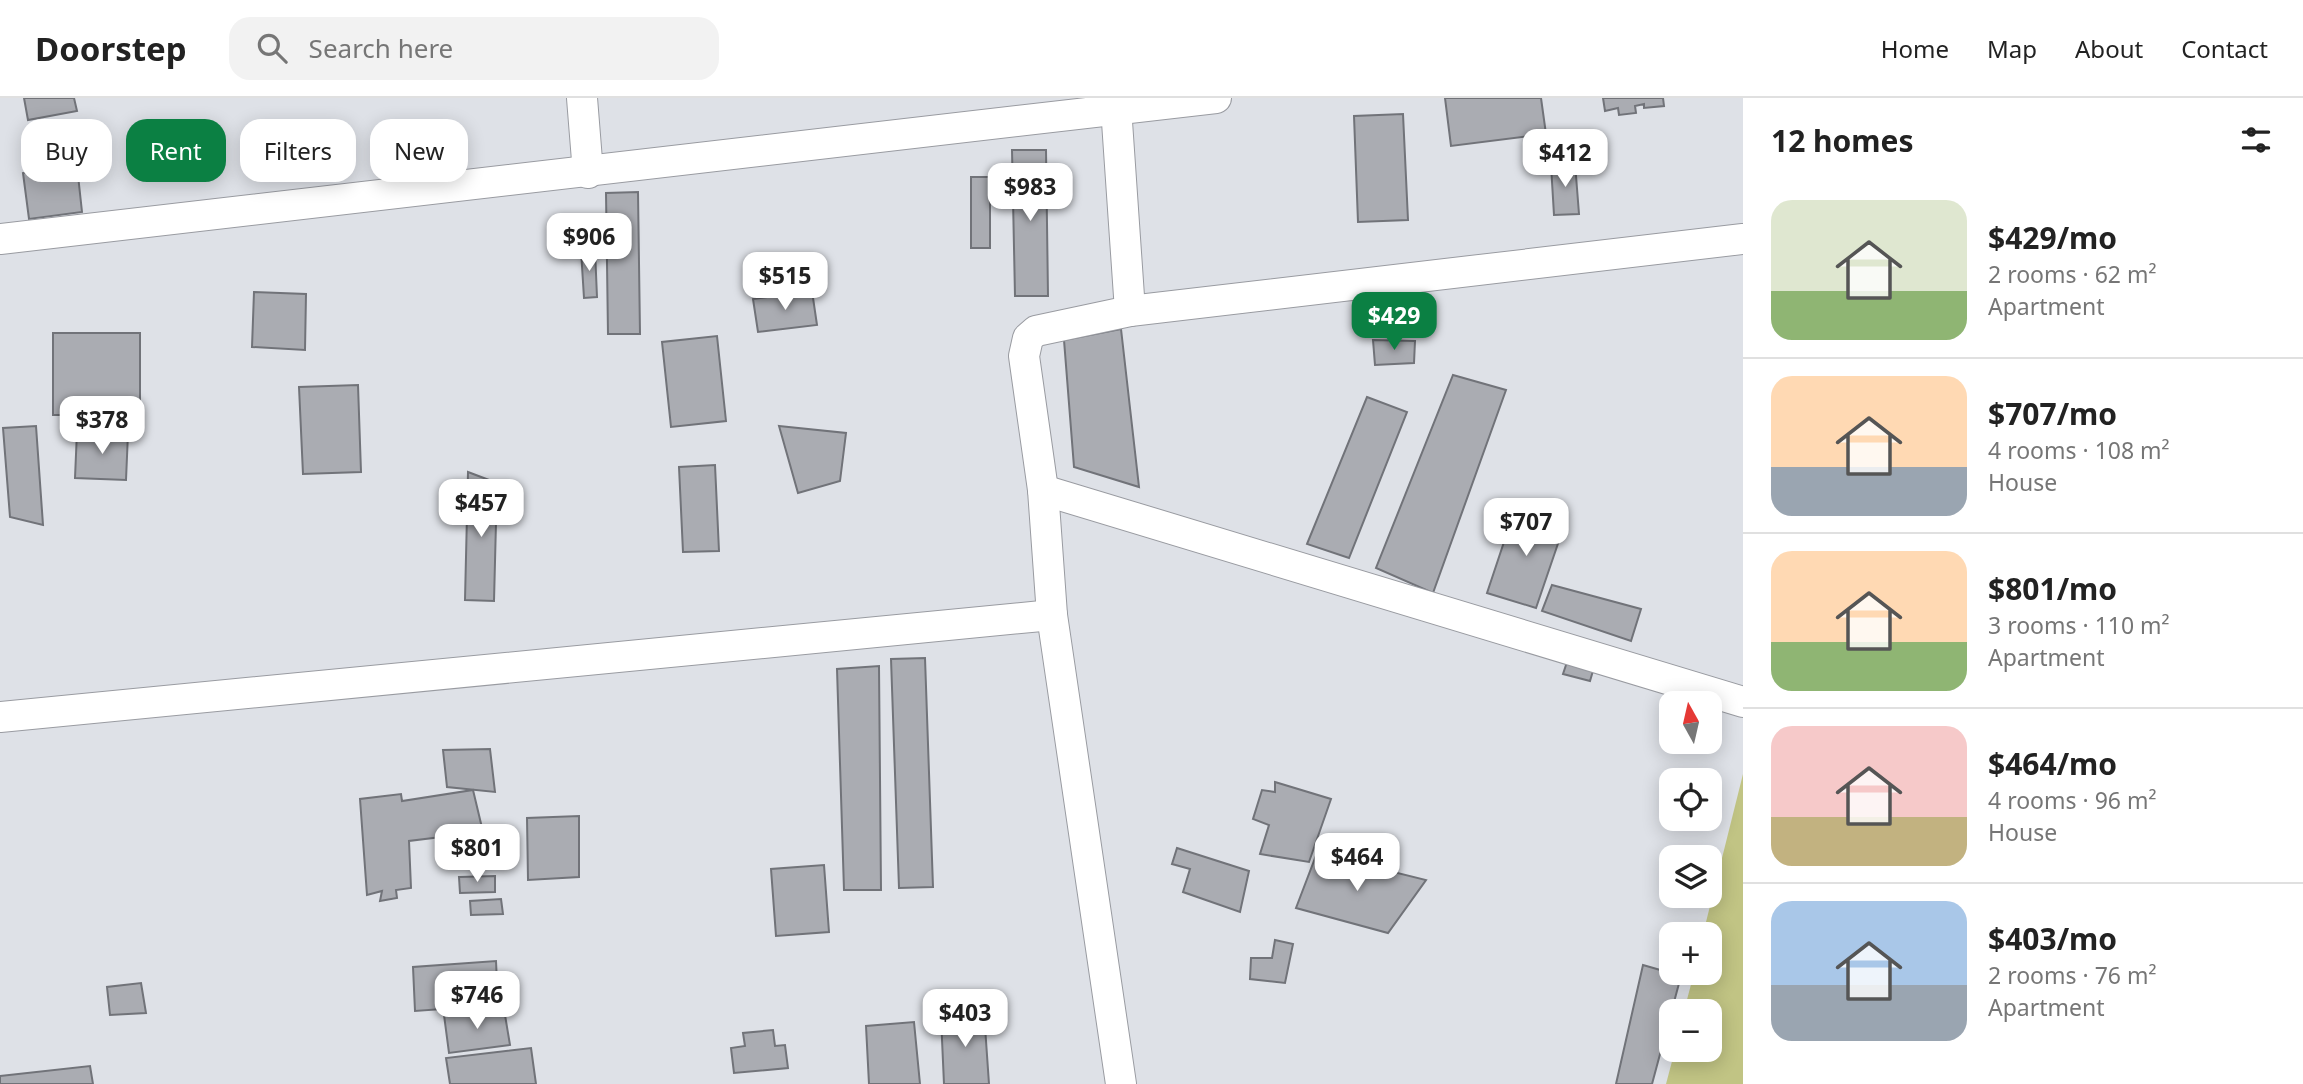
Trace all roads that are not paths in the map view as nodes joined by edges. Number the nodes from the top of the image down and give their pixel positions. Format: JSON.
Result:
{"nodes":[{"id":1,"x":582,"y":98,"type":"edge"},
{"id":2,"x":1216,"y":98,"type":"edge"},
{"id":3,"x":1116,"y":107,"type":"junction"},
{"id":4,"x":588,"y":173,"type":"junction"},
{"id":5,"x":0,"y":239,"type":"edge"},
{"id":6,"x":1743,"y":239,"type":"edge"},
{"id":7,"x":1130,"y":311,"type":"junction"},
{"id":8,"x":1043,"y":489,"type":"junction"},
{"id":9,"x":1052,"y":615,"type":"junction"},
{"id":10,"x":1743,"y":702,"type":"edge"},
{"id":11,"x":0,"y":717,"type":"edge"},
{"id":12,"x":1121,"y":1084,"type":"edge"}],
"edges":[{"from":1,"to":4,"type":"street"},
{"from":2,"to":3,"type":"street"},
{"from":3,"to":4,"type":"street"},
{"from":3,"to":7,"type":"street"},
{"from":4,"to":5,"type":"street"},
{"from":6,"to":7,"type":"street"},
{"from":7,"to":8,"type":"street"},
{"from":8,"to":9,"type":"street"},
{"from":8,"to":10,"type":"street"},
{"from":9,"to":11,"type":"street"},
{"from":9,"to":12,"type":"street"}]}
